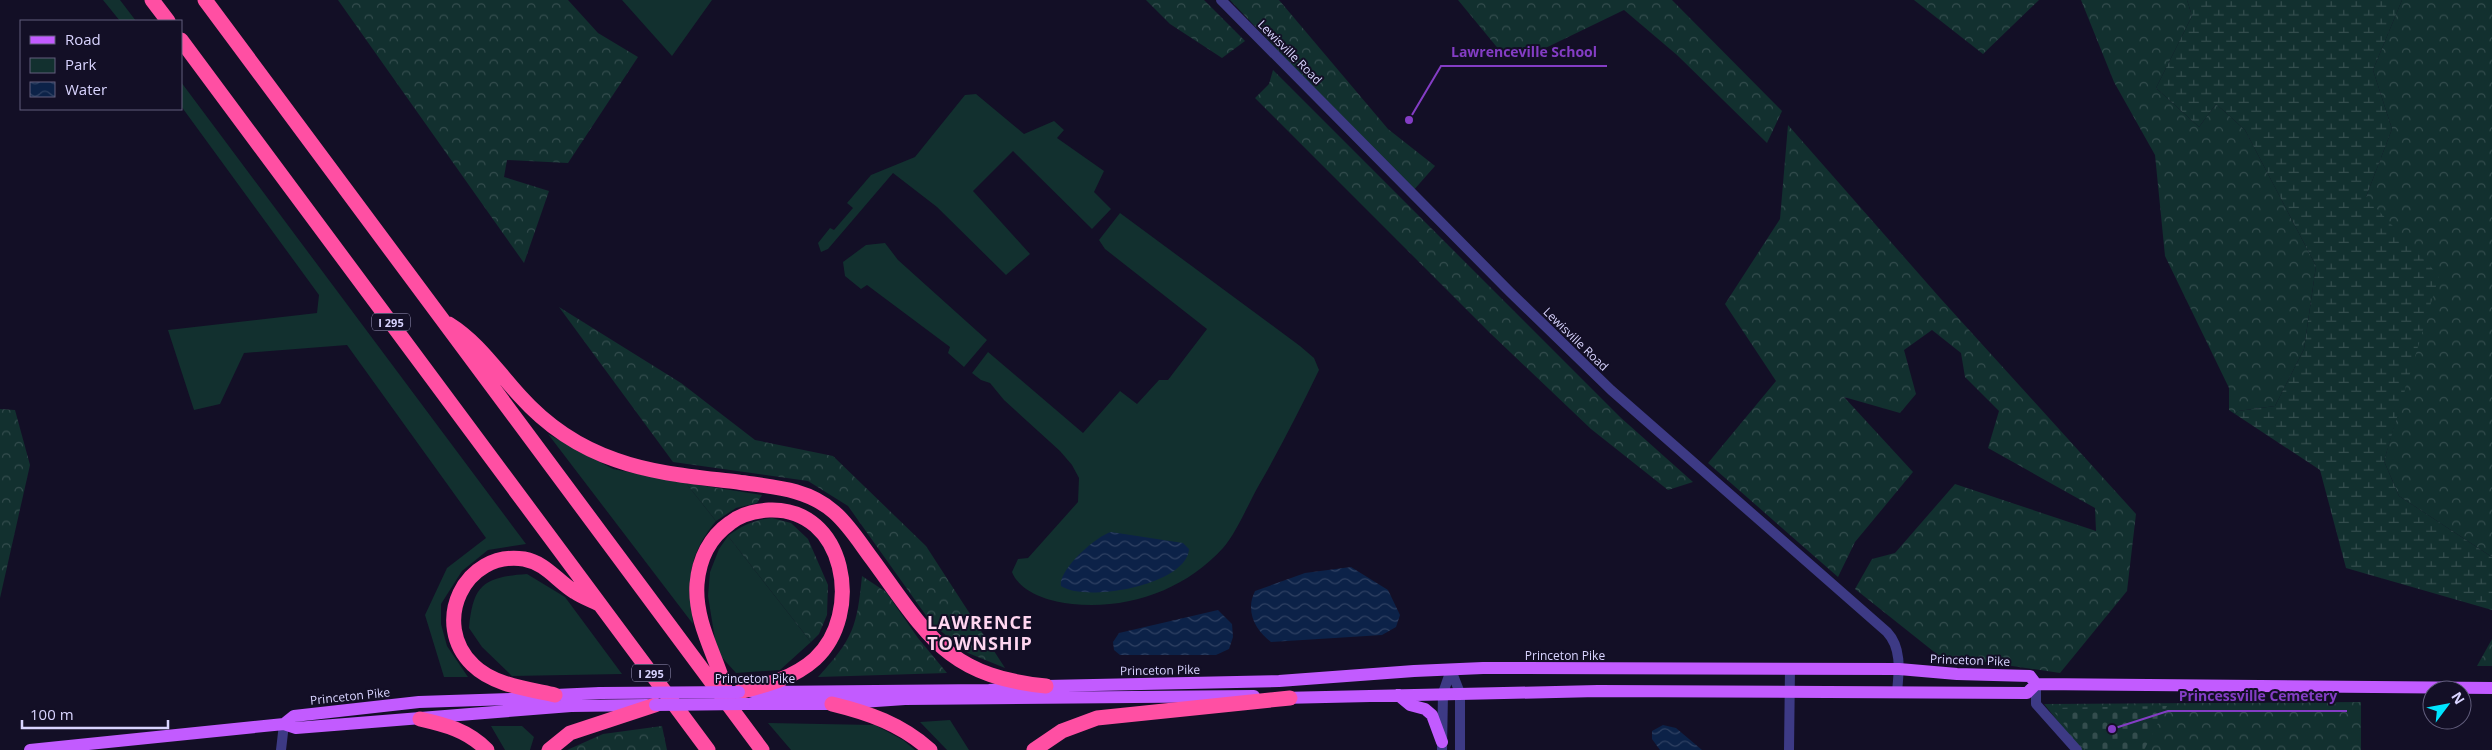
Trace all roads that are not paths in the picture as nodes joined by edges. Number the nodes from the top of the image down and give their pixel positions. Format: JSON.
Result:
{"nodes":[{"id":1,"x":152,"y":0,"type":"edge"},
{"id":2,"x":205,"y":0,"type":"edge"},
{"id":3,"x":1220,"y":0,"type":"edge"},
{"id":4,"x":167,"y":20,"type":"edge"},
{"id":5,"x":182,"y":41,"type":"edge"},
{"id":6,"x":441,"y":319,"type":"junction"},
{"id":7,"x":601,"y":605,"type":"junction"},
{"id":8,"x":1790,"y":668,"type":"junction"},
{"id":9,"x":1899,"y":669,"type":"junction"},
{"id":10,"x":1450,"y":670,"type":"junction"},
{"id":11,"x":791,"y":684,"type":"junction"},
{"id":12,"x":2036,"y":684,"type":"junction"},
{"id":13,"x":1046,"y":686,"type":"junction"},
{"id":14,"x":2492,"y":688,"type":"edge"},
{"id":15,"x":1790,"y":691,"type":"junction"},
{"id":16,"x":740,"y":692,"type":"joint"},
{"id":17,"x":1460,"y":692,"type":"junction"},
{"id":18,"x":1897,"y":692,"type":"junction"},
{"id":19,"x":1444,"y":693,"type":"junction"},
{"id":20,"x":555,"y":695,"type":"junction"},
{"id":21,"x":1398,"y":695,"type":"junction"},
{"id":22,"x":1290,"y":698,"type":"junction"},
{"id":23,"x":832,"y":704,"type":"junction"},
{"id":24,"x":655,"y":705,"type":"joint"},
{"id":25,"x":601,"y":706,"type":"junction"},
{"id":26,"x":730,"y":709,"type":"junction"},
{"id":27,"x":420,"y":719,"type":"junction"},
{"id":28,"x":284,"y":724,"type":"junction"},
{"id":29,"x":1442,"y":746,"type":"edge"},
{"id":30,"x":704,"y":747,"type":"edge"},
{"id":31,"x":30,"y":750,"type":"edge"},
{"id":32,"x":281,"y":750,"type":"edge"},
{"id":33,"x":486,"y":750,"type":"edge"},
{"id":34,"x":549,"y":750,"type":"edge"},
{"id":35,"x":762,"y":750,"type":"edge"},
{"id":36,"x":930,"y":750,"type":"edge"},
{"id":37,"x":1034,"y":750,"type":"edge"},
{"id":38,"x":1460,"y":750,"type":"edge"},
{"id":39,"x":1789,"y":750,"type":"edge"},
{"id":40,"x":2077,"y":750,"type":"edge"}],
"edges":[{"from":1,"to":4,"type":"highway"},
{"from":2,"to":6,"type":"highway"},
{"from":3,"to":9,"type":"street","name":"Lewisville Road"},
{"from":5,"to":7,"type":"highway","number":"I 295"},
{"from":6,"to":13,"type":"highway"},
{"from":6,"to":26,"type":"highway"},
{"from":7,"to":20,"type":"highway"},
{"from":7,"to":30,"type":"highway","number":"I 295"},
{"from":8,"to":9,"type":"main road","name":"Princeton Pike"},
{"from":8,"to":10,"type":"main road","name":"Princeton Pike"},
{"from":8,"to":15,"type":"street"},
{"from":9,"to":12,"type":"main road","name":"Princeton Pike"},
{"from":9,"to":18,"type":"street","name":"Lewisville Road"},
{"from":10,"to":13,"type":"main road","name":"Princeton Pike"},
{"from":10,"to":17,"type":"street"},
{"from":10,"to":19,"type":"street"},
{"from":11,"to":13,"type":"main road","name":"Princeton Pike"},
{"from":11,"to":16,"type":"highway"},
{"from":11,"to":26,"type":"highway"},
{"from":12,"to":14,"type":"main road","name":"Princeton Pike"},
{"from":12,"to":18,"type":"main road","name":"Princeton Pike"},
{"from":12,"to":40,"type":"street"},
{"from":15,"to":17,"type":"main road","name":"Princeton Pike"},
{"from":15,"to":18,"type":"main road","name":"Princeton Pike"},
{"from":15,"to":39,"type":"street"},
{"from":16,"to":25,"type":"main road","name":"Princeton Pike","bridge":true},
{"from":17,"to":19,"type":"main road","name":"Princeton Pike"},
{"from":17,"to":38,"type":"street"},
{"from":19,"to":21,"type":"main road","name":"Princeton Pike"},
{"from":19,"to":29,"type":"street"},
{"from":20,"to":25,"type":"main road","name":"Princeton Pike"},
{"from":20,"to":28,"type":"main road","name":"Princeton Pike"},
{"from":21,"to":22,"type":"main road","name":"Princeton Pike"},
{"from":21,"to":29,"type":"main road"},
{"from":22,"to":23,"type":"main road","name":"Princeton Pike"},
{"from":22,"to":37,"type":"highway"},
{"from":23,"to":24,"type":"main road","name":"Princeton Pike","bridge":true},
{"from":23,"to":36,"type":"highway"},
{"from":24,"to":25,"type":"highway"},
{"from":25,"to":27,"type":"main road","name":"Princeton Pike"},
{"from":25,"to":34,"type":"highway"},
{"from":26,"to":35,"type":"highway"},
{"from":27,"to":28,"type":"main road","name":"Princeton Pike"},
{"from":27,"to":33,"type":"highway"},
{"from":28,"to":31,"type":"main road","name":"Princeton Pike"},
{"from":28,"to":32,"type":"street"}]}
